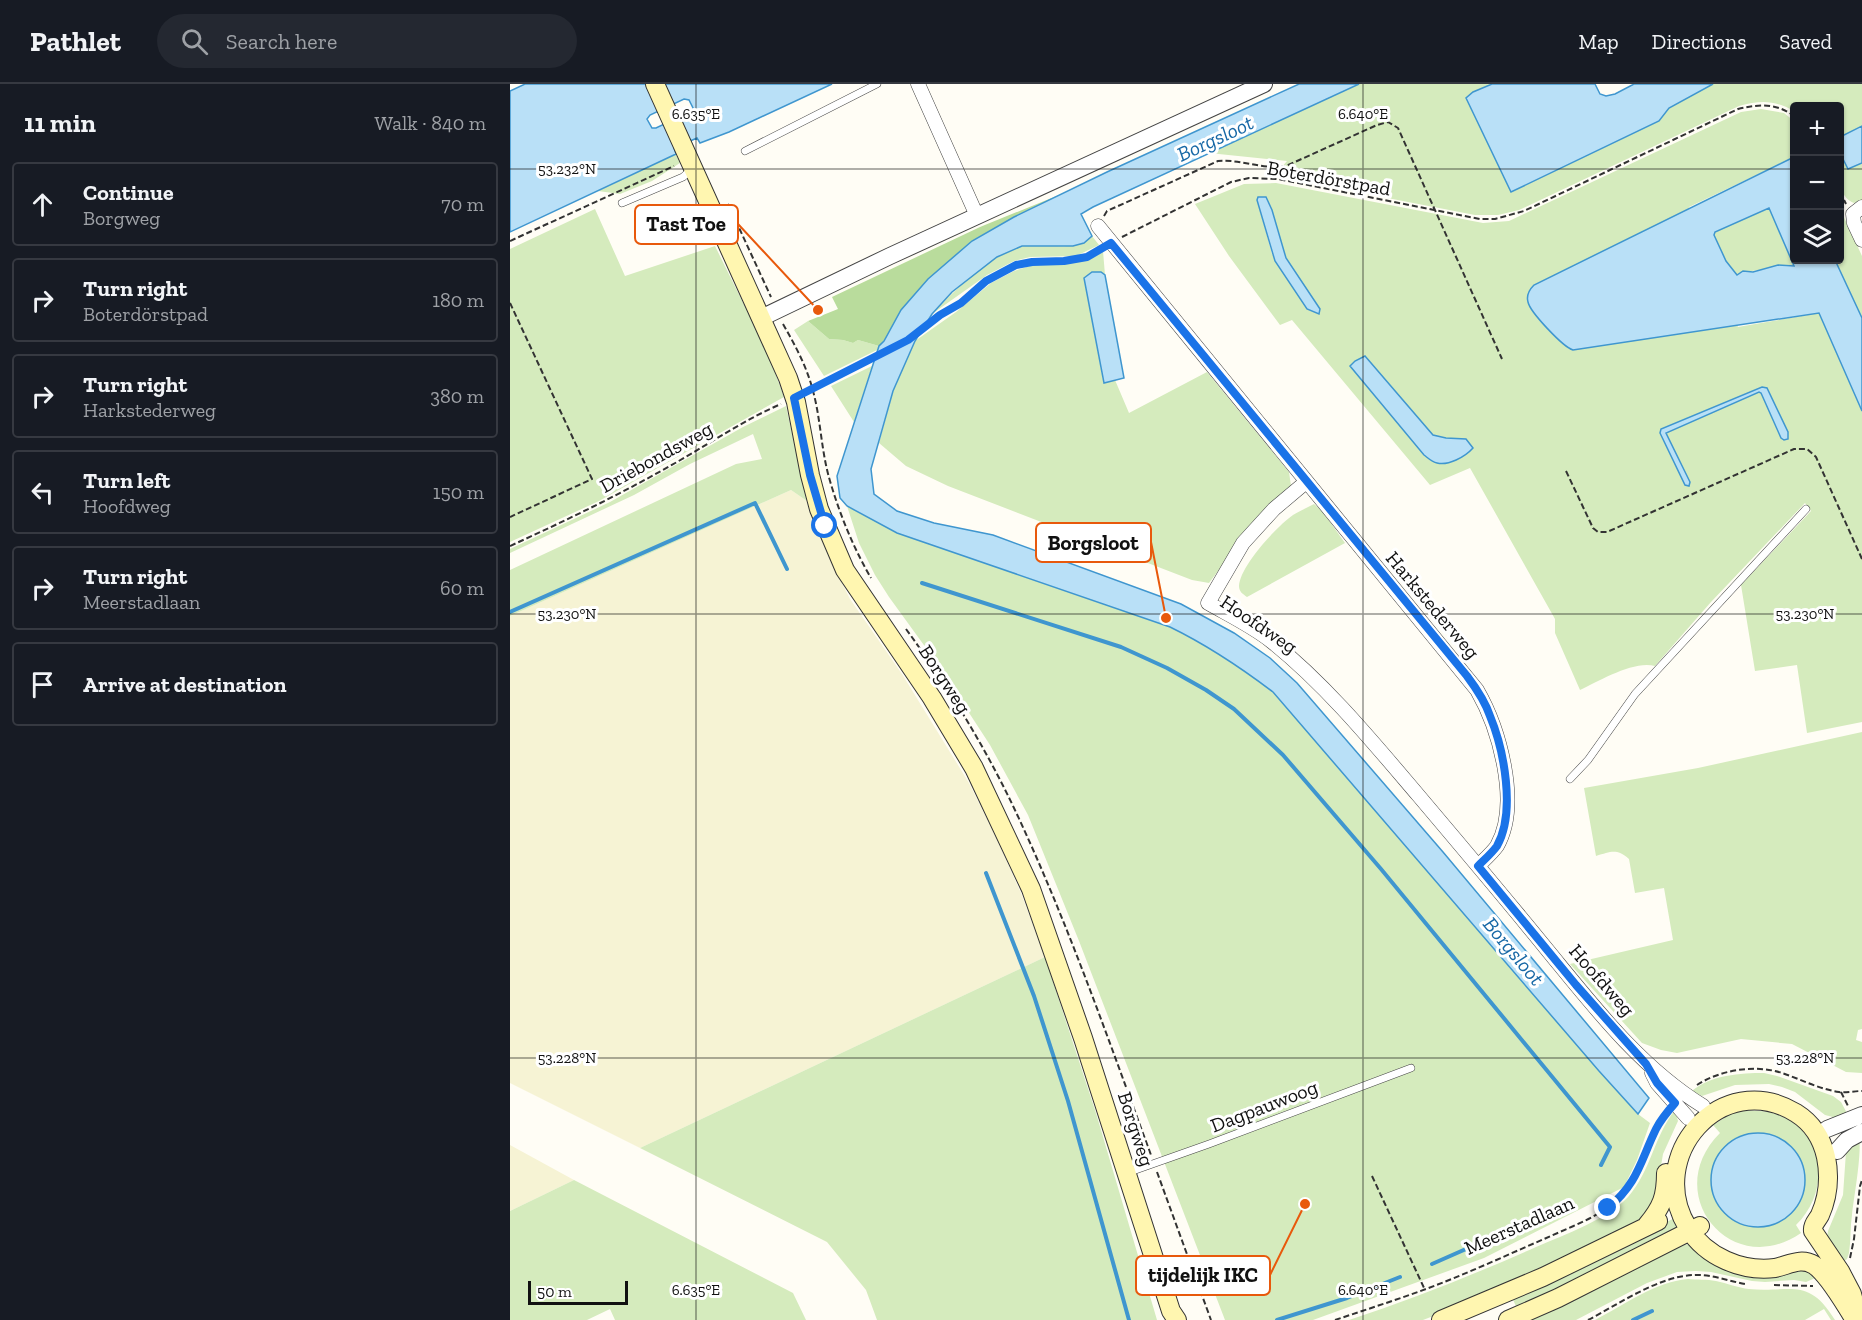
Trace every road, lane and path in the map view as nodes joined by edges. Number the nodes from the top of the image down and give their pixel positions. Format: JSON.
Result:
{"nodes":[{"id":1,"x":655,"y":84,"type":"edge"},
{"id":2,"x":877,"y":84,"type":"edge"},
{"id":3,"x":918,"y":84,"type":"edge"},
{"id":4,"x":1264,"y":84,"type":"edge"},
{"id":5,"x":1790,"y":113,"type":"edge"},
{"id":6,"x":745,"y":151,"type":"dead end"},
{"id":7,"x":690,"y":162,"type":"junction"},
{"id":8,"x":622,"y":203,"type":"dead end"},
{"id":9,"x":1862,"y":207,"type":"edge"},
{"id":10,"x":1435,"y":211,"type":"junction"},
{"id":11,"x":977,"y":216,"type":"junction"},
{"id":12,"x":1098,"y":226,"type":"joint"},
{"id":13,"x":1862,"y":240,"type":"edge"},
{"id":14,"x":510,"y":241,"type":"edge"},
{"id":15,"x":1111,"y":243,"type":"junction"},
{"id":16,"x":510,"y":303,"type":"edge"},
{"id":17,"x":769,"y":314,"type":"junction"},
{"id":18,"x":1502,"y":359,"type":"dead end"},
{"id":19,"x":813,"y":388,"type":"junction"},
{"id":20,"x":794,"y":398,"type":"junction"},
{"id":21,"x":1566,"y":471,"type":"dead end"},
{"id":22,"x":1306,"y":482,"type":"junction"},
{"id":23,"x":1806,"y":509,"type":"dead end"},
{"id":24,"x":510,"y":517,"type":"edge"},
{"id":25,"x":510,"y":546,"type":"edge"},
{"id":26,"x":1862,"y":559,"type":"edge"},
{"id":27,"x":1570,"y":779,"type":"dead end"},
{"id":28,"x":1478,"y":866,"type":"junction"},
{"id":29,"x":1411,"y":1068,"type":"dead end"},
{"id":30,"x":1862,"y":1091,"type":"edge"},
{"id":31,"x":1676,"y":1102,"type":"junction"},
{"id":32,"x":1862,"y":1115,"type":"edge"},
{"id":33,"x":1696,"y":1116,"type":"junction"},
{"id":34,"x":1821,"y":1130,"type":"junction"},
{"id":35,"x":1862,"y":1132,"type":"edge"},
{"id":36,"x":1837,"y":1151,"type":"junction"},
{"id":37,"x":1127,"y":1173,"type":"junction"},
{"id":38,"x":1372,"y":1176,"type":"dead end"},
{"id":39,"x":1862,"y":1180,"type":"edge"},
{"id":40,"x":1671,"y":1196,"type":"junction"},
{"id":41,"x":1695,"y":1228,"type":"junction"},
{"id":42,"x":1815,"y":1235,"type":"junction"},
{"id":43,"x":1828,"y":1279,"type":"junction"},
{"id":44,"x":1752,"y":1284,"type":"dead end"},
{"id":45,"x":1771,"y":1285,"type":"dead end"},
{"id":46,"x":1425,"y":1290,"type":"junction"},
{"id":47,"x":1173,"y":1317,"type":"edge"},
{"id":48,"x":1335,"y":1320,"type":"edge"},
{"id":49,"x":1442,"y":1320,"type":"edge"},
{"id":50,"x":1508,"y":1320,"type":"edge"},
{"id":51,"x":1588,"y":1320,"type":"edge"},
{"id":52,"x":1857,"y":1320,"type":"edge"}],
"edges":[{"from":1,"to":7,"type":"main road","name":"Borgweg"},
{"from":2,"to":6,"type":"lane"},
{"from":3,"to":11,"type":"street"},
{"from":4,"to":11,"type":"street"},
{"from":5,"to":10,"type":"path","name":"Boterdörstpad"},
{"from":7,"to":8,"type":"lane"},
{"from":7,"to":14,"type":"path"},
{"from":7,"to":17,"type":"main road","name":"Borgweg"},
{"from":9,"to":13,"type":"street"},
{"from":10,"to":12,"type":"path"},
{"from":10,"to":15,"type":"path","name":"Boterdörstpad"},
{"from":10,"to":18,"type":"path"},
{"from":11,"to":17,"type":"street"},
{"from":12,"to":15,"type":"street","name":"Harkstederweg"},
{"from":15,"to":19,"type":"path","name":"Boterdörstpad"},
{"from":15,"to":22,"type":"street","name":"Harkstederweg"},
{"from":16,"to":24,"type":"path"},
{"from":17,"to":19,"type":"path"},
{"from":17,"to":20,"type":"main road","name":"Borgweg"},
{"from":19,"to":20,"type":"path","name":"Driebondsweg"},
{"from":20,"to":25,"type":"path","name":"Driebondsweg"},
{"from":20,"to":37,"type":"main road","name":"Borgweg"},
{"from":21,"to":26,"type":"path"},
{"from":22,"to":28,"type":"street","name":"Harkstederweg"},
{"from":22,"to":28,"type":"street","name":"Hoofdweg"},
{"from":23,"to":27,"type":"lane"},
{"from":28,"to":31,"type":"street","name":"Hoofdweg"},
{"from":29,"to":37,"type":"lane","name":"Dagpauwoog"},
{"from":30,"to":31,"type":"path"},
{"from":31,"to":33,"type":"street","name":"Hoofdweg"},
{"from":31,"to":46,"type":"path","name":"Meerstadlaan"},
{"from":32,"to":34,"type":"street"},
{"from":33,"to":34,"type":"main road"},
{"from":33,"to":40,"type":"main road"},
{"from":33,"to":41,"type":"main road"},
{"from":34,"to":36,"type":"main road"},
{"from":34,"to":42,"type":"main road"},
{"from":35,"to":36,"type":"street"},
{"from":36,"to":42,"type":"main road"},
{"from":37,"to":47,"type":"main road","name":"Borgweg"},
{"from":38,"to":46,"type":"path"},
{"from":39,"to":43,"type":"path"},
{"from":40,"to":41,"type":"main road"},
{"from":40,"to":49,"type":"main road"},
{"from":41,"to":42,"type":"main road"},
{"from":41,"to":43,"type":"main road"},
{"from":41,"to":50,"type":"main road"},
{"from":42,"to":43,"type":"main road"},
{"from":43,"to":45,"type":"path"},
{"from":43,"to":52,"type":"main road"},
{"from":44,"to":51,"type":"path"},
{"from":46,"to":48,"type":"path","name":"Meerstadlaan"}]}
